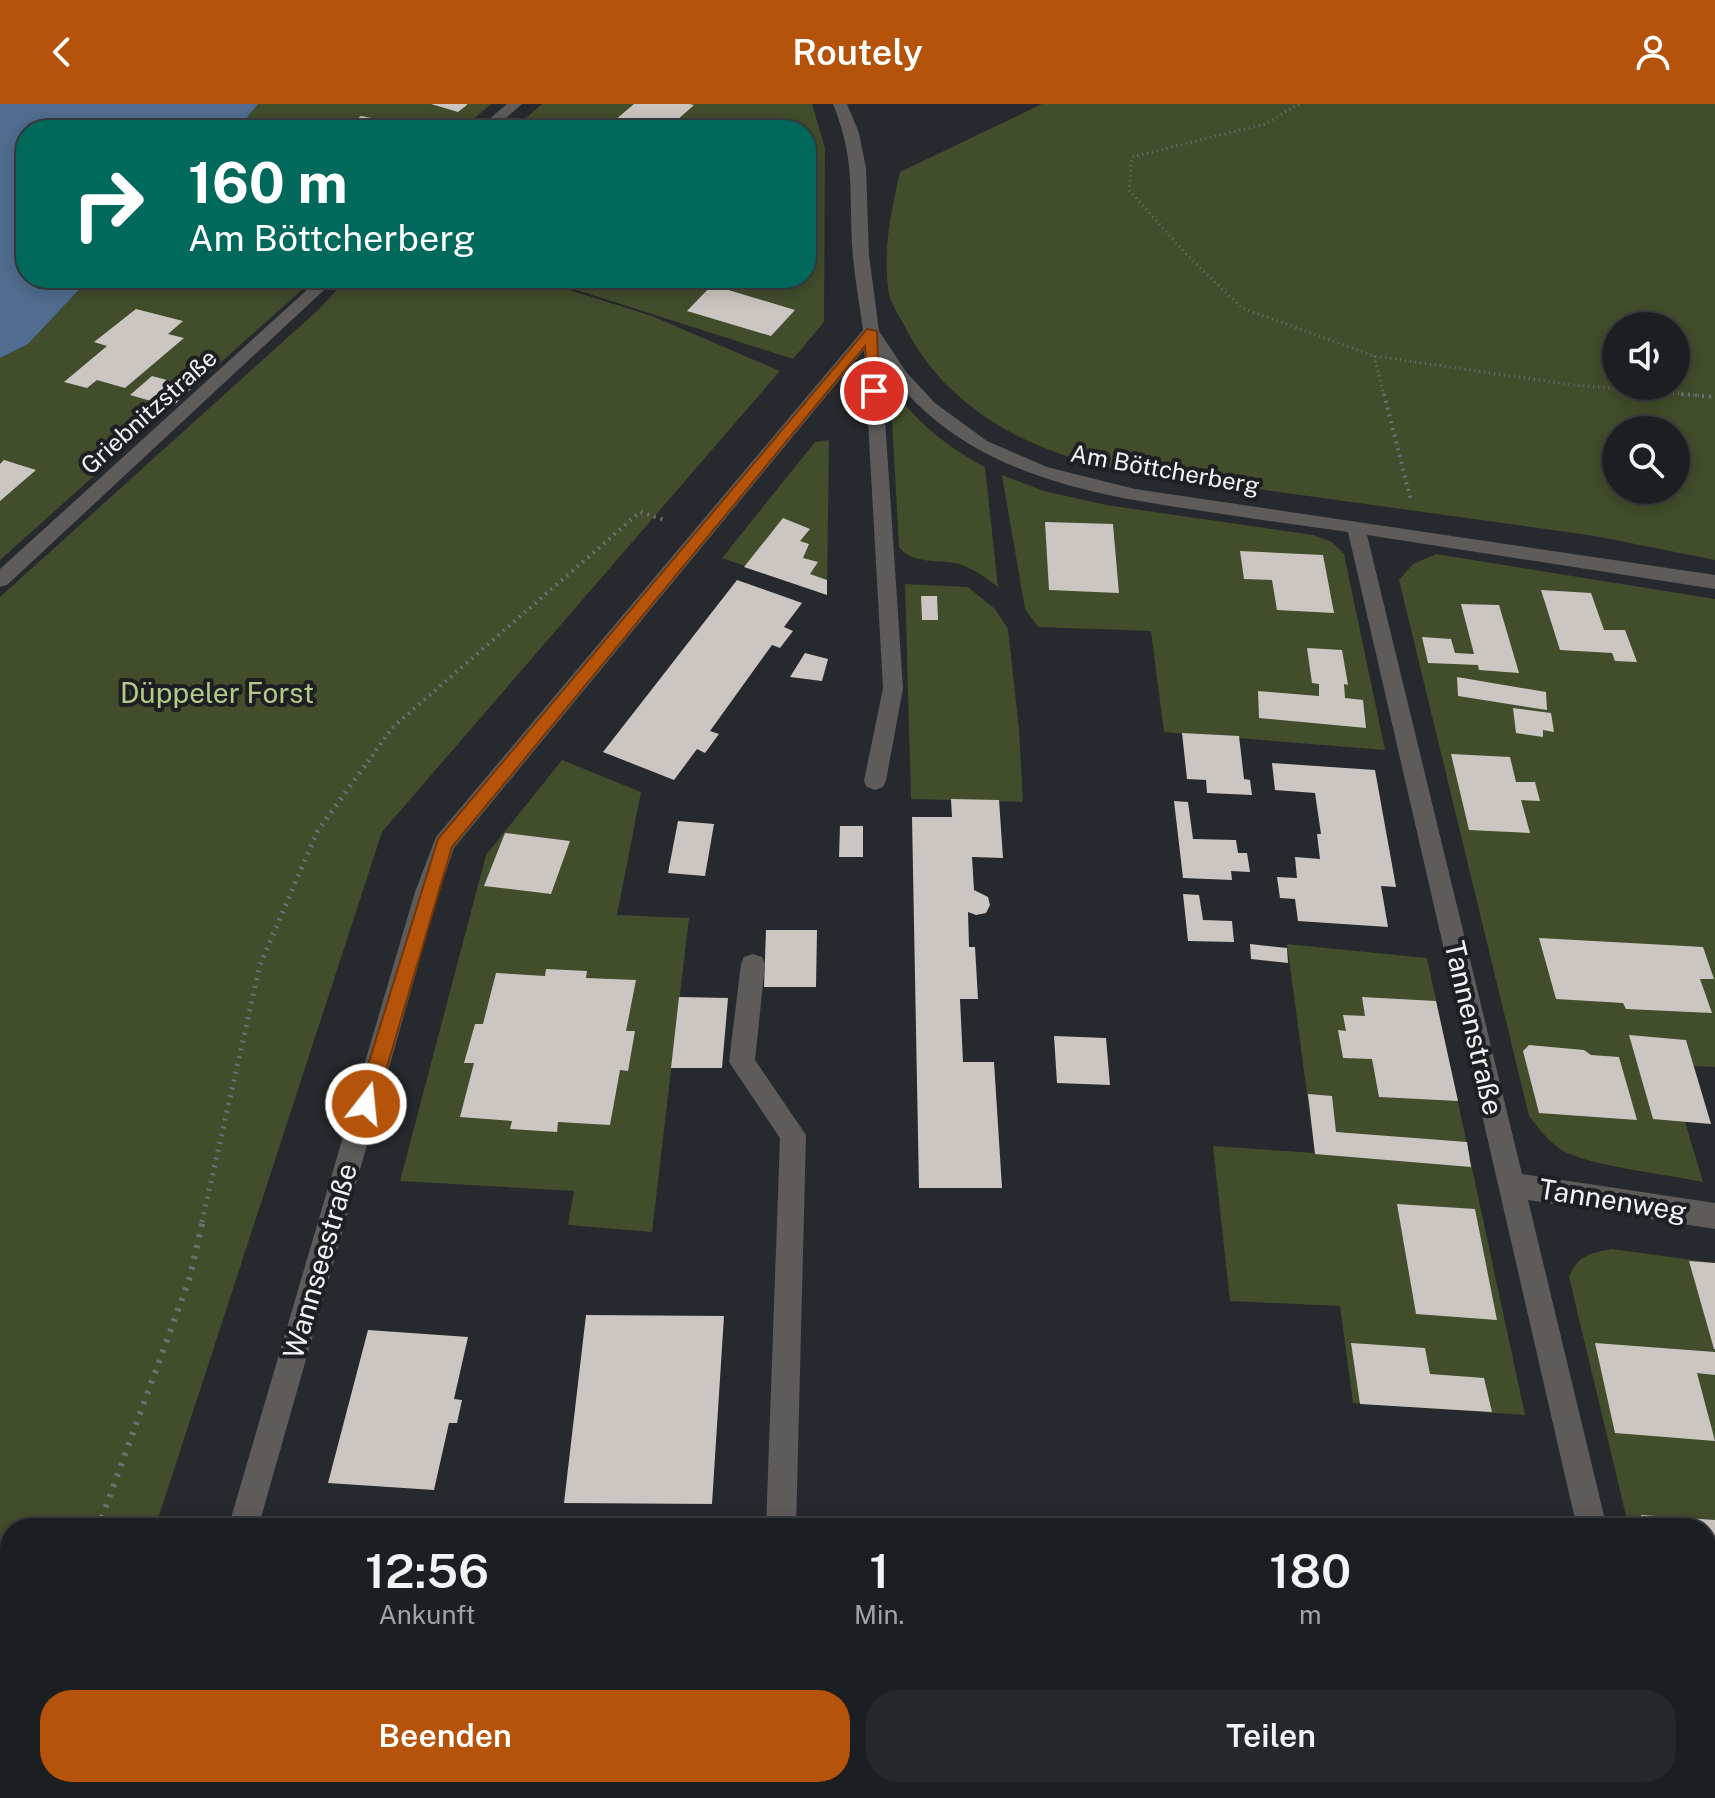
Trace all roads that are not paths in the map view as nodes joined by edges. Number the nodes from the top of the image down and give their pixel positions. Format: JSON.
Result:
{"nodes":[{"id":1,"x":515,"y":104,"type":"edge"},
{"id":2,"x":840,"y":104,"type":"edge"},
{"id":3,"x":495,"y":120,"type":"edge"},
{"id":4,"x":318,"y":288,"type":"edge"},
{"id":5,"x":871,"y":331,"type":"junction"},
{"id":6,"x":1356,"y":528,"type":"junction"},
{"id":7,"x":0,"y":580,"type":"edge"},
{"id":8,"x":1715,"y":582,"type":"edge"},
{"id":9,"x":875,"y":781,"type":"dead end"},
{"id":10,"x":753,"y":964,"type":"dead end"},
{"id":11,"x":1512,"y":1185,"type":"junction"},
{"id":12,"x":1715,"y":1216,"type":"edge"},
{"id":13,"x":246,"y":1518,"type":"edge"},
{"id":14,"x":781,"y":1518,"type":"edge"},
{"id":15,"x":1590,"y":1518,"type":"edge"}],
"edges":[{"from":1,"to":3,"type":"street"},
{"from":2,"to":5,"type":"street"},
{"from":4,"to":7,"type":"street","name":"Griebnitzstraße"},
{"from":5,"to":6,"type":"street","name":"Am Böttcherberg"},
{"from":5,"to":9,"type":"street"},
{"from":5,"to":13,"type":"street","name":"Wannseestraße"},
{"from":6,"to":8,"type":"street","name":"Am Böttcherberg"},
{"from":6,"to":11,"type":"street","name":"Tannenstraße"},
{"from":10,"to":14,"type":"street"},
{"from":11,"to":12,"type":"street","name":"Tannenweg"},
{"from":11,"to":15,"type":"street","name":"Tannenstraße"}]}
